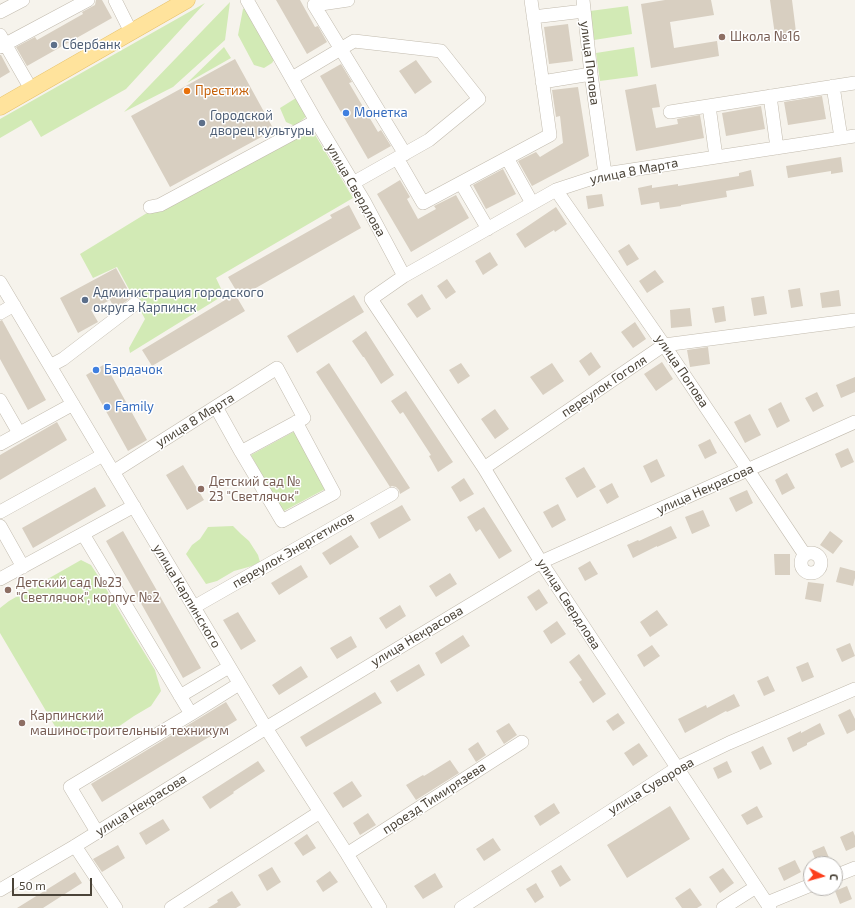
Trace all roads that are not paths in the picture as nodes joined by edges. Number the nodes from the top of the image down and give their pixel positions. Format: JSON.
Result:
{"nodes":[{"id":1,"x":23,"y":0,"type":"edge"},
{"id":2,"x":88,"y":0,"type":"edge"},
{"id":3,"x":114,"y":0,"type":"edge"},
{"id":4,"x":187,"y":0,"type":"edge"},
{"id":5,"x":247,"y":0,"type":"edge"},
{"id":6,"x":348,"y":0,"type":"edge"},
{"id":7,"x":531,"y":0,"type":"edge"},
{"id":8,"x":583,"y":6,"type":"edge"},
{"id":9,"x":0,"y":12,"type":"edge"},
{"id":10,"x":533,"y":17,"type":"junction"},
{"id":11,"x":131,"y":32,"type":"junction"},
{"id":12,"x":2,"y":42,"type":"edge"},
{"id":13,"x":341,"y":49,"type":"junction"},
{"id":14,"x":591,"y":74,"type":"junction"},
{"id":15,"x":292,"y":78,"type":"junction"},
{"id":16,"x":542,"y":82,"type":"junction"},
{"id":17,"x":855,"y":83,"type":"edge"},
{"id":18,"x":833,"y":86,"type":"junction"},
{"id":19,"x":31,"y":89,"type":"junction"},
{"id":20,"x":770,"y":96,"type":"junction"},
{"id":21,"x":708,"y":106,"type":"junction"},
{"id":22,"x":0,"y":107,"type":"edge"},
{"id":23,"x":670,"y":112,"type":"dead end"},
{"id":24,"x":316,"y":121,"type":"junction"},
{"id":25,"x":855,"y":136,"type":"edge"},
{"id":26,"x":841,"y":138,"type":"junction"},
{"id":27,"x":777,"y":148,"type":"junction"},
{"id":28,"x":401,"y":156,"type":"junction"},
{"id":29,"x":716,"y":157,"type":"junction"},
{"id":30,"x":507,"y":158,"type":"junction"},
{"id":31,"x":605,"y":174,"type":"junction"},
{"id":32,"x":353,"y":183,"type":"junction"},
{"id":33,"x":461,"y":183,"type":"junction"},
{"id":34,"x":556,"y":190,"type":"junction"},
{"id":35,"x":532,"y":204,"type":"junction"},
{"id":36,"x":150,"y":207,"type":"dead end"},
{"id":37,"x":488,"y":229,"type":"junction"},
{"id":38,"x":404,"y":276,"type":"junction"},
{"id":39,"x":0,"y":282,"type":"edge"},
{"id":40,"x":370,"y":299,"type":"joint"},
{"id":41,"x":135,"y":304,"type":"dead end"},
{"id":42,"x":14,"y":305,"type":"junction"},
{"id":43,"x":0,"y":313,"type":"edge"},
{"id":44,"x":855,"y":320,"type":"edge"},
{"id":45,"x":664,"y":345,"type":"junction"},
{"id":46,"x":50,"y":366,"type":"junction"},
{"id":47,"x":0,"y":400,"type":"edge"},
{"id":48,"x":73,"y":404,"type":"junction"},
{"id":49,"x":216,"y":406,"type":"junction"},
{"id":50,"x":296,"y":422,"type":"junction"},
{"id":51,"x":855,"y":422,"type":"edge"},
{"id":52,"x":20,"y":433,"type":"junction"},
{"id":53,"x":0,"y":444,"type":"edge"},
{"id":54,"x":241,"y":452,"type":"junction"},
{"id":55,"x":103,"y":455,"type":"junction"},
{"id":56,"x":484,"y":468,"type":"junction"},
{"id":57,"x":748,"y":470,"type":"junction"},
{"id":58,"x":113,"y":472,"type":"junction"},
{"id":59,"x":392,"y":494,"type":"dead end"},
{"id":60,"x":134,"y":506,"type":"junction"},
{"id":61,"x":0,"y":512,"type":"edge"},
{"id":62,"x":0,"y":526,"type":"edge"},
{"id":63,"x":83,"y":534,"type":"junction"},
{"id":64,"x":805,"y":555,"type":"dead end"},
{"id":65,"x":541,"y":562,"type":"junction"},
{"id":66,"x":23,"y":567,"type":"junction"},
{"id":67,"x":0,"y":579,"type":"edge"},
{"id":68,"x":194,"y":607,"type":"junction"},
{"id":69,"x":229,"y":667,"type":"junction"},
{"id":70,"x":239,"y":684,"type":"junction"},
{"id":71,"x":855,"y":689,"type":"edge"},
{"id":72,"x":180,"y":696,"type":"junction"},
{"id":73,"x":191,"y":714,"type":"junction"},
{"id":74,"x":266,"y":728,"type":"junction"},
{"id":75,"x":522,"y":742,"type":"dead end"},
{"id":76,"x":677,"y":768,"type":"junction"},
{"id":77,"x":320,"y":812,"type":"junction"},
{"id":78,"x":97,"y":832,"type":"junction"},
{"id":79,"x":75,"y":846,"type":"junction"},
{"id":80,"x":347,"y":854,"type":"junction"},
{"id":81,"x":855,"y":868,"type":"edge"},
{"id":82,"x":843,"y":873,"type":"edge"},
{"id":83,"x":756,"y":887,"type":"junction"},
{"id":84,"x":803,"y":889,"type":"edge"},
{"id":85,"x":0,"y":890,"type":"edge"},
{"id":86,"x":768,"y":906,"type":"edge"},
{"id":87,"x":116,"y":908,"type":"edge"},
{"id":88,"x":171,"y":908,"type":"edge"},
{"id":89,"x":380,"y":908,"type":"edge"},
{"id":90,"x":461,"y":908,"type":"edge"},
{"id":91,"x":723,"y":908,"type":"edge"}],
"edges":[{"from":1,"to":9,"type":"street"},
{"from":2,"to":12,"type":"street"},
{"from":3,"to":11,"type":"street"},
{"from":4,"to":11,"type":"main road"},
{"from":5,"to":15,"type":"street","name":"улица Свердлова"},
{"from":6,"to":13,"type":"street"},
{"from":7,"to":10,"type":"street"},
{"from":8,"to":10,"type":"street"},
{"from":8,"to":14,"type":"street","name":"улица Попова"},
{"from":10,"to":16,"type":"street"},
{"from":11,"to":19,"type":"main road"},
{"from":12,"to":19,"type":"street"},
{"from":13,"to":15,"type":"street"},
{"from":13,"to":28,"type":"street"},
{"from":13,"to":28,"type":"street"},
{"from":14,"to":16,"type":"street"},
{"from":14,"to":31,"type":"street","name":"улица Попова"},
{"from":15,"to":24,"type":"street","name":"улица Свердлова"},
{"from":16,"to":30,"type":"street"},
{"from":17,"to":18,"type":"street"},
{"from":18,"to":20,"type":"street"},
{"from":18,"to":26,"type":"street"},
{"from":19,"to":22,"type":"main road"},
{"from":20,"to":21,"type":"street"},
{"from":20,"to":27,"type":"street"},
{"from":21,"to":23,"type":"street"},
{"from":21,"to":29,"type":"street"},
{"from":24,"to":32,"type":"street","name":"улица Свердлова"},
{"from":24,"to":36,"type":"street"},
{"from":25,"to":26,"type":"street","name":"улица 8 Марта"},
{"from":26,"to":27,"type":"street","name":"улица 8 Марта"},
{"from":27,"to":29,"type":"street","name":"улица 8 Марта"},
{"from":28,"to":32,"type":"street"},
{"from":28,"to":33,"type":"street"},
{"from":29,"to":31,"type":"street","name":"улица 8 Марта"},
{"from":30,"to":33,"type":"street"},
{"from":30,"to":35,"type":"street"},
{"from":31,"to":34,"type":"street","name":"улица 8 Марта"},
{"from":32,"to":38,"type":"street","name":"улица Свердлова"},
{"from":33,"to":37,"type":"street"},
{"from":34,"to":35,"type":"street","name":"улица 8 Марта"},
{"from":34,"to":45,"type":"street","name":"улица Попова"},
{"from":35,"to":37,"type":"street","name":"улица 8 Марта"},
{"from":37,"to":38,"type":"street","name":"улица 8 Марта"},
{"from":38,"to":40,"type":"street","name":"улица 8 Марта"},
{"from":39,"to":42,"type":"street","name":"улица Карпинского"},
{"from":40,"to":56,"type":"street","name":"улица Свердлова"},
{"from":41,"to":46,"type":"street"},
{"from":42,"to":43,"type":"street"},
{"from":42,"to":46,"type":"street","name":"улица Карпинского"},
{"from":44,"to":45,"type":"street","name":"переулок Гоголя"},
{"from":45,"to":56,"type":"street","name":"переулок Гоголя"},
{"from":45,"to":57,"type":"street","name":"улица Попова"},
{"from":46,"to":48,"type":"street","name":"улица Карпинского"},
{"from":47,"to":52,"type":"street"},
{"from":48,"to":52,"type":"street"},
{"from":48,"to":55,"type":"street","name":"улица Карпинского"},
{"from":49,"to":50,"type":"street","name":"улица 8 Марта"},
{"from":49,"to":54,"type":"street"},
{"from":49,"to":58,"type":"street","name":"улица 8 Марта"},
{"from":50,"to":54,"type":"street"},
{"from":50,"to":54,"type":"street"},
{"from":51,"to":57,"type":"street","name":"улица Некрасова"},
{"from":52,"to":53,"type":"street"},
{"from":55,"to":58,"type":"street","name":"улица Карпинского"},
{"from":55,"to":61,"type":"street"},
{"from":56,"to":65,"type":"street","name":"улица Свердлова"},
{"from":57,"to":64,"type":"street","name":"улица Попова"},
{"from":57,"to":65,"type":"street","name":"улица Некрасова"},
{"from":58,"to":60,"type":"street","name":"улица Карпинского"},
{"from":59,"to":68,"type":"street","name":"переулок Энергетиков"},
{"from":60,"to":63,"type":"street"},
{"from":60,"to":68,"type":"street","name":"улица Карпинского"},
{"from":62,"to":66,"type":"street"},
{"from":63,"to":66,"type":"street"},
{"from":63,"to":72,"type":"street"},
{"from":65,"to":74,"type":"street","name":"улица Некрасова"},
{"from":65,"to":76,"type":"street","name":"улица Свердлова"},
{"from":66,"to":67,"type":"street"},
{"from":68,"to":69,"type":"street","name":"улица Карпинского"},
{"from":69,"to":70,"type":"street","name":"улица Карпинского"},
{"from":69,"to":72,"type":"street"},
{"from":70,"to":73,"type":"street"},
{"from":70,"to":74,"type":"street","name":"улица Карпинского"},
{"from":71,"to":76,"type":"street","name":"улица Суворова"},
{"from":72,"to":73,"type":"street"},
{"from":73,"to":78,"type":"street"},
{"from":74,"to":77,"type":"street","name":"улица Карпинского"},
{"from":74,"to":78,"type":"street","name":"улица Некрасова"},
{"from":75,"to":80,"type":"street","name":"проезд Тимирязева"},
{"from":76,"to":83,"type":"street","name":"улица Свердлова"},
{"from":76,"to":90,"type":"street","name":"улица Суворова"},
{"from":77,"to":80,"type":"street","name":"улица Карпинского"},
{"from":77,"to":88,"type":"street"},
{"from":78,"to":79,"type":"street","name":"улица Некрасова"},
{"from":79,"to":85,"type":"street","name":"улица Некрасова"},
{"from":79,"to":87,"type":"street"},
{"from":80,"to":89,"type":"street","name":"улица Карпинского"},
{"from":81,"to":82,"type":"street"},
{"from":83,"to":86,"type":"street","name":"улица Свердлова"},
{"from":83,"to":91,"type":"street"},
{"from":84,"to":86,"type":"street"}]}
